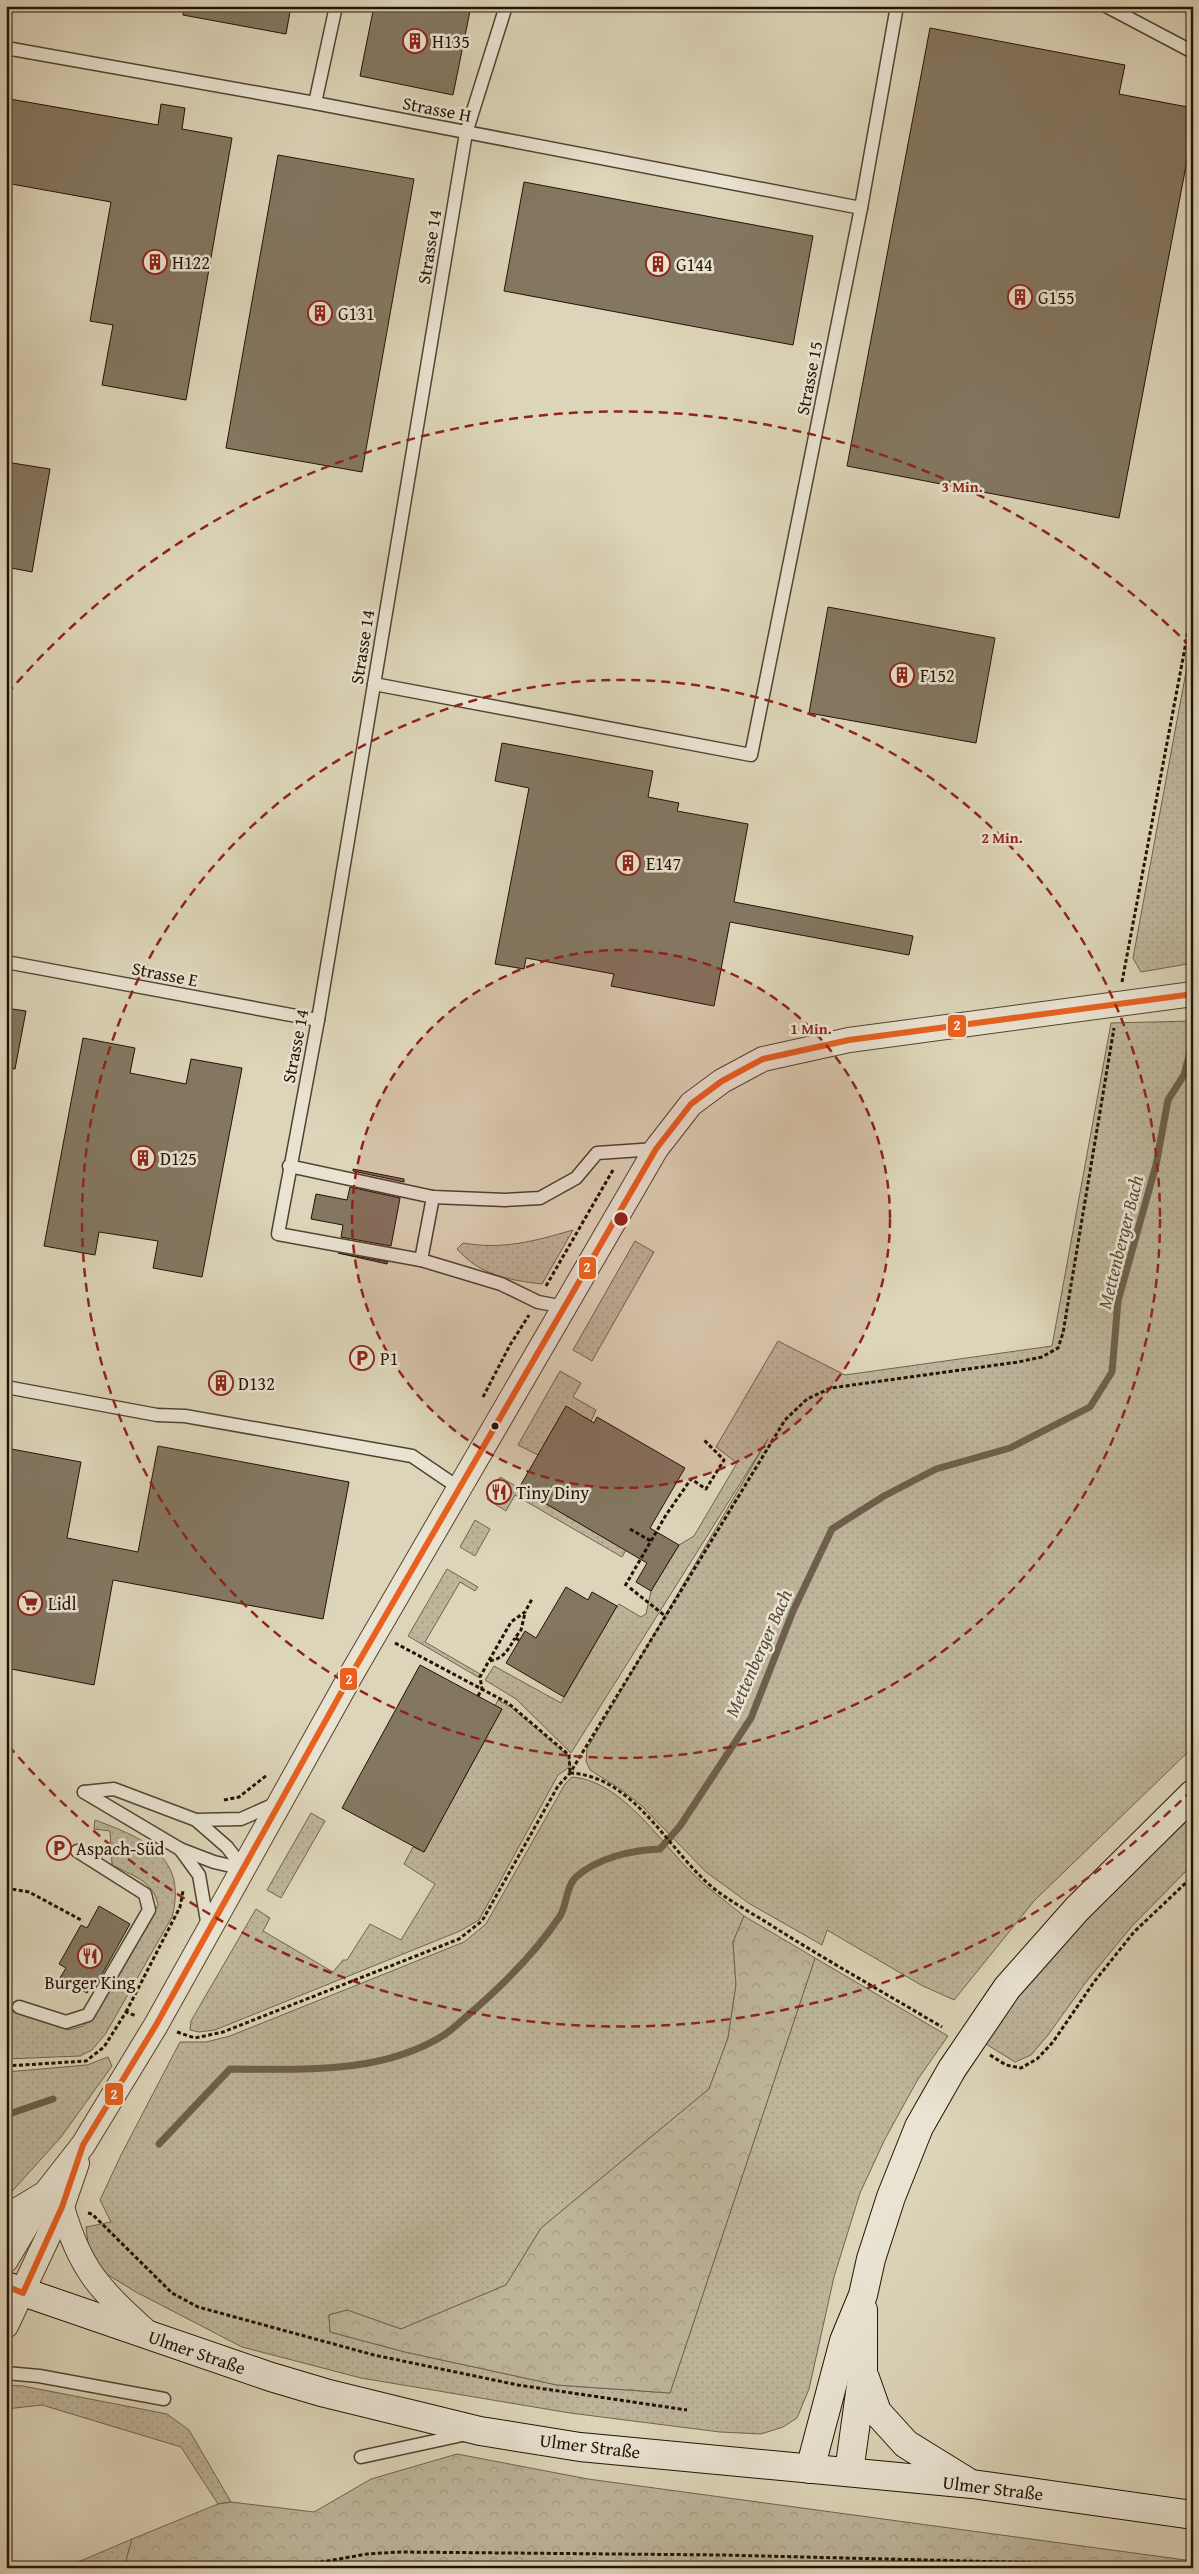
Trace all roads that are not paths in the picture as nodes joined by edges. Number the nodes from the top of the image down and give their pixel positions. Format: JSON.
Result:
{"nodes":[{"id":1,"x":336,"y":6,"type":"edge"},
{"id":2,"x":506,"y":6,"type":"edge"},
{"id":3,"x":897,"y":6,"type":"edge"},
{"id":4,"x":1106,"y":6,"type":"edge"},
{"id":5,"x":6,"y":48,"type":"edge"},
{"id":6,"x":1193,"y":52,"type":"edge"},
{"id":7,"x":314,"y":102,"type":"junction"},
{"id":8,"x":466,"y":132,"type":"junction"},
{"id":9,"x":861,"y":208,"type":"junction"},
{"id":10,"x":374,"y":684,"type":"junction"},
{"id":11,"x":6,"y":962,"type":"edge"},
{"id":12,"x":1193,"y":994,"type":"edge"},
{"id":13,"x":318,"y":1020,"type":"junction"},
{"id":14,"x":656,"y":1149,"type":"junction"},
{"id":15,"x":289,"y":1166,"type":"junction"},
{"id":16,"x":433,"y":1197,"type":"junction"},
{"id":17,"x":421,"y":1260,"type":"junction"},
{"id":18,"x":565,"y":1307,"type":"junction"},
{"id":19,"x":6,"y":1387,"type":"edge"},
{"id":20,"x":459,"y":1488,"type":"junction"},
{"id":21,"x":1193,"y":1794,"type":"edge"},
{"id":22,"x":280,"y":1802,"type":"junction"},
{"id":23,"x":196,"y":1820,"type":"junction"},
{"id":24,"x":180,"y":1849,"type":"junction"},
{"id":25,"x":76,"y":1851,"type":"dead end"},
{"id":26,"x":244,"y":1869,"type":"junction"},
{"id":27,"x":208,"y":1930,"type":"junction"},
{"id":28,"x":19,"y":2007,"type":"dead end"},
{"id":29,"x":55,"y":2199,"type":"junction"},
{"id":30,"x":6,"y":2217,"type":"edge"},
{"id":31,"x":6,"y":2260,"type":"edge"},
{"id":32,"x":14,"y":2289,"type":"edge"},
{"id":33,"x":863,"y":2295,"type":"junction"},
{"id":34,"x":6,"y":2326,"type":"edge"},
{"id":35,"x":151,"y":2336,"type":"junction"},
{"id":36,"x":863,"y":2371,"type":"junction"},
{"id":37,"x":6,"y":2373,"type":"edge"},
{"id":38,"x":164,"y":2399,"type":"dead end"},
{"id":39,"x":480,"y":2431,"type":"junction"},
{"id":40,"x":362,"y":2457,"type":"dead end"},
{"id":41,"x":810,"y":2469,"type":"junction"},
{"id":42,"x":849,"y":2472,"type":"junction"},
{"id":43,"x":972,"y":2484,"type":"junction"},
{"id":44,"x":1193,"y":2516,"type":"edge"}],
"edges":[{"from":1,"to":7,"type":"lane"},
{"from":2,"to":8,"type":"lane","name":"Strasse 14"},
{"from":3,"to":9,"type":"lane","name":"Strasse 15"},
{"from":4,"to":6,"type":"lane"},
{"from":5,"to":7,"type":"lane","name":"Strasse H"},
{"from":7,"to":8,"type":"lane","name":"Strasse H"},
{"from":8,"to":9,"type":"lane","name":"Strasse H"},
{"from":8,"to":10,"type":"lane","name":"Strasse 14"},
{"from":9,"to":10,"type":"lane","name":"Strasse 15"},
{"from":10,"to":13,"type":"lane","name":"Strasse 14"},
{"from":11,"to":13,"type":"lane","name":"Strasse E"},
{"from":12,"to":14,"type":"street"},
{"from":13,"to":15,"type":"lane","name":"Strasse 14"},
{"from":14,"to":16,"type":"lane"},
{"from":14,"to":18,"type":"street"},
{"from":15,"to":16,"type":"lane"},
{"from":15,"to":17,"type":"lane","name":"Strasse 14"},
{"from":16,"to":17,"type":"lane"},
{"from":17,"to":18,"type":"lane"},
{"from":18,"to":20,"type":"street"},
{"from":19,"to":20,"type":"lane"},
{"from":20,"to":22,"type":"street"},
{"from":21,"to":33,"type":"main road"},
{"from":22,"to":23,"type":"lane"},
{"from":22,"to":26,"type":"street"},
{"from":23,"to":24,"type":"lane"},
{"from":23,"to":26,"type":"lane"},
{"from":24,"to":26,"type":"lane"},
{"from":24,"to":27,"type":"lane"},
{"from":25,"to":28,"type":"lane"},
{"from":26,"to":27,"type":"street"},
{"from":27,"to":29,"type":"street"},
{"from":29,"to":30,"type":"street"},
{"from":29,"to":31,"type":"street"},
{"from":29,"to":32,"type":"street"},
{"from":29,"to":35,"type":"street"},
{"from":32,"to":34,"type":"street"},
{"from":32,"to":35,"type":"main road","name":"Ulmer Straße"},
{"from":33,"to":36,"type":"main road"},
{"from":33,"to":41,"type":"main road"},
{"from":35,"to":39,"type":"main road","name":"Ulmer Straße"},
{"from":36,"to":42,"type":"main road"},
{"from":36,"to":43,"type":"main road"},
{"from":37,"to":38,"type":"lane"},
{"from":39,"to":40,"type":"lane"},
{"from":39,"to":41,"type":"main road","name":"Ulmer Straße"},
{"from":41,"to":42,"type":"main road","name":"Ulmer Straße"},
{"from":42,"to":43,"type":"main road","name":"Ulmer Straße"},
{"from":43,"to":44,"type":"main road","name":"Ulmer Straße"}]}
